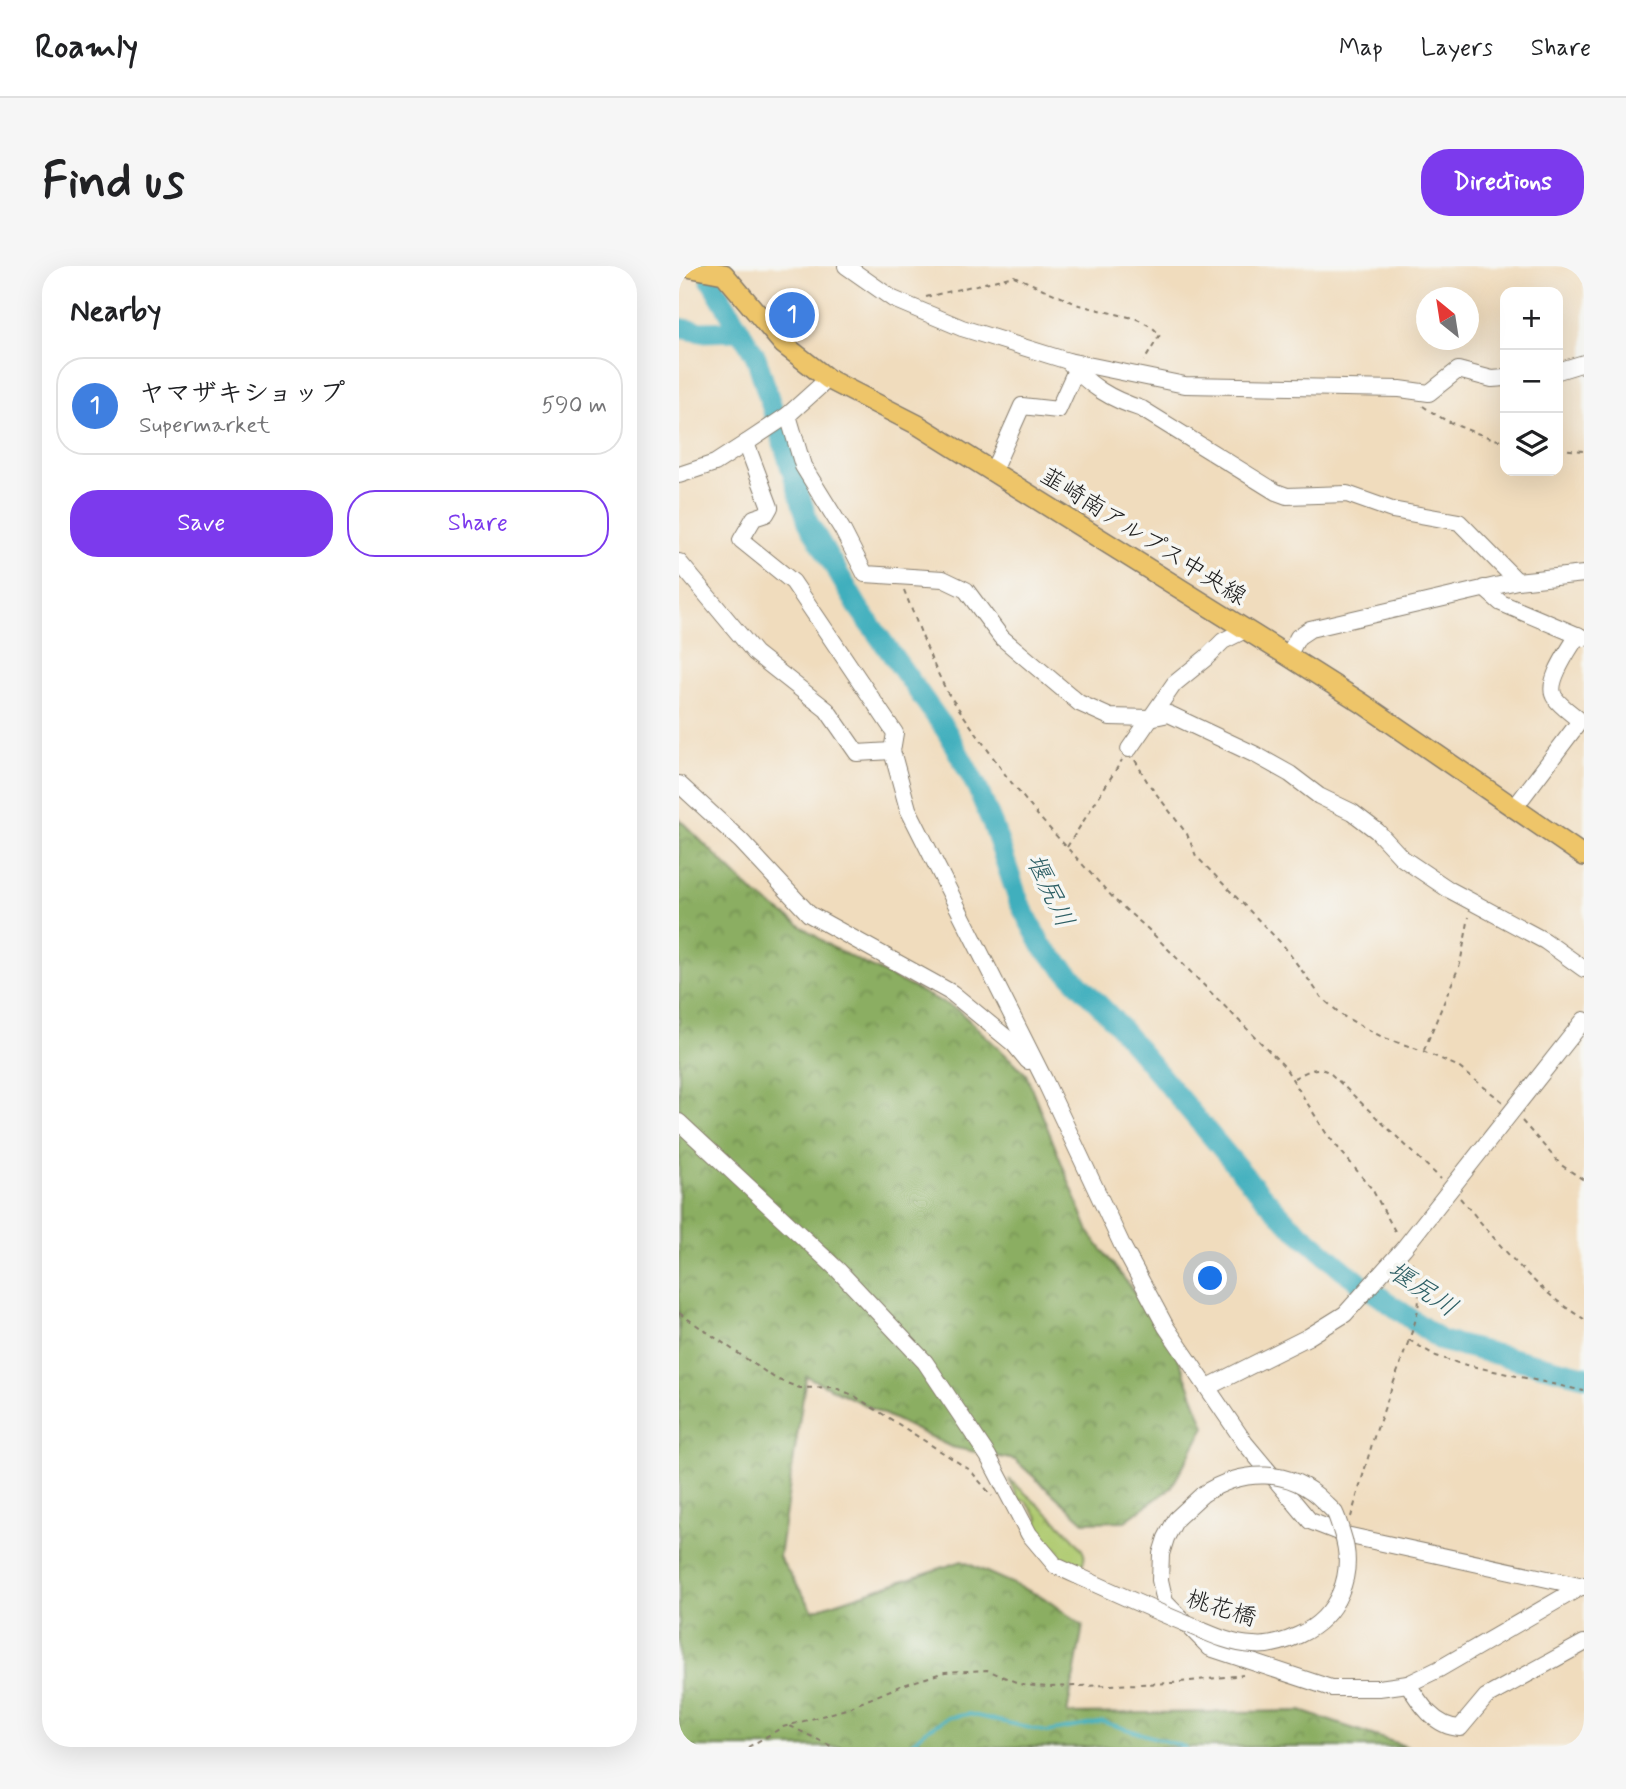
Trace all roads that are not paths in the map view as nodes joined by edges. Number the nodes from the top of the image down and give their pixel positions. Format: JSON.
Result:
{"nodes":[{"id":1,"x":846,"y":266,"type":"edge"},
{"id":2,"x":688,"y":267,"type":"edge"},
{"id":3,"x":723,"y":271,"type":"edge"},
{"id":4,"x":1584,"y":363,"type":"edge"},
{"id":5,"x":1072,"y":365,"type":"junction"},
{"id":6,"x":1563,"y":369,"type":"edge"},
{"id":7,"x":1500,"y":378,"type":"edge"},
{"id":8,"x":828,"y":379,"type":"junction"},
{"id":9,"x":788,"y":415,"type":"junction"},
{"id":10,"x":746,"y":443,"type":"junction"},
{"id":11,"x":993,"y":471,"type":"junction"},
{"id":12,"x":679,"y":475,"type":"edge"},
{"id":13,"x":679,"y":562,"type":"edge"},
{"id":14,"x":1584,"y":574,"type":"edge"},
{"id":15,"x":1517,"y":581,"type":"junction"},
{"id":16,"x":1484,"y":588,"type":"junction"},
{"id":17,"x":1245,"y":630,"type":"junction"},
{"id":18,"x":1581,"y":637,"type":"edge"},
{"id":19,"x":1288,"y":656,"type":"junction"},
{"id":20,"x":1150,"y":718,"type":"junction"},
{"id":21,"x":1129,"y":749,"type":"road end"},
{"id":22,"x":892,"y":751,"type":"junction"},
{"id":23,"x":679,"y":785,"type":"edge"},
{"id":24,"x":1514,"y":807,"type":"junction"},
{"id":25,"x":1584,"y":856,"type":"edge"},
{"id":26,"x":1584,"y":969,"type":"edge"},
{"id":27,"x":1584,"y":1020,"type":"edge"},
{"id":28,"x":1044,"y":1079,"type":"junction"},
{"id":29,"x":679,"y":1122,"type":"edge"},
{"id":30,"x":1208,"y":1387,"type":"junction"},
{"id":31,"x":1584,"y":1586,"type":"edge"},
{"id":32,"x":1584,"y":1643,"type":"edge"},
{"id":33,"x":1408,"y":1684,"type":"junction"}],
"edges":[{"from":1,"to":5,"type":"street"},
{"from":2,"to":3,"type":"main road","name":"韮崎南アルプス中央線"},
{"from":3,"to":8,"type":"main road","name":"韮崎南アルプス中央線"},
{"from":4,"to":6,"type":"street"},
{"from":5,"to":7,"type":"street"},
{"from":5,"to":11,"type":"street"},
{"from":5,"to":15,"type":"street"},
{"from":8,"to":9,"type":"street"},
{"from":8,"to":11,"type":"main road","name":"韮崎南アルプス中央線"},
{"from":9,"to":10,"type":"street"},
{"from":9,"to":20,"type":"street"},
{"from":10,"to":12,"type":"street"},
{"from":10,"to":22,"type":"street"},
{"from":11,"to":17,"type":"main road","name":"韮崎南アルプス中央線"},
{"from":13,"to":22,"type":"street"},
{"from":14,"to":15,"type":"street"},
{"from":15,"to":16,"type":"street"},
{"from":16,"to":18,"type":"street"},
{"from":16,"to":19,"type":"street"},
{"from":17,"to":19,"type":"main road","name":"韮崎南アルプス中央線"},
{"from":17,"to":20,"type":"street"},
{"from":18,"to":24,"type":"street"},
{"from":19,"to":24,"type":"main road","name":"韮崎南アルプス中央線"},
{"from":20,"to":21,"type":"street"},
{"from":20,"to":26,"type":"street"},
{"from":22,"to":28,"type":"street"},
{"from":23,"to":28,"type":"street"},
{"from":24,"to":25,"type":"main road","name":"韮崎南アルプス中央線"},
{"from":27,"to":30,"type":"street"},
{"from":28,"to":30,"type":"street"},
{"from":29,"to":33,"type":"street","name":"桃花橋","bridge":true},
{"from":30,"to":31,"type":"street"},
{"from":31,"to":33,"type":"street","name":"桃花橋"},
{"from":32,"to":33,"type":"street"}]}
